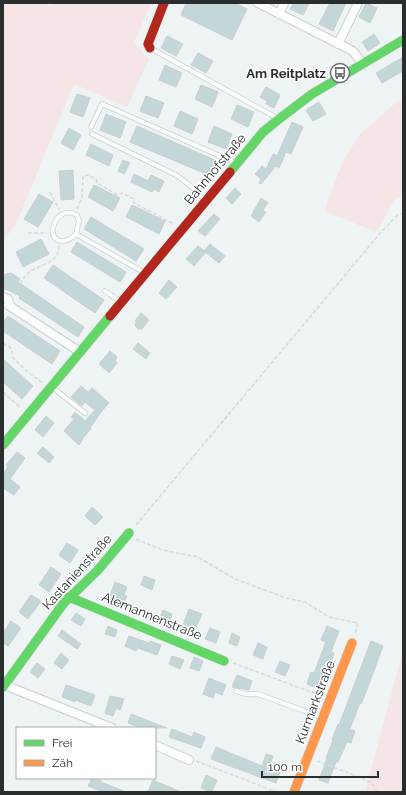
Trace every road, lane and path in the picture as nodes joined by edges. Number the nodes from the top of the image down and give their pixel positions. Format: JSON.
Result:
{"nodes":[{"id":1,"x":164,"y":3,"type":"edge"},
{"id":2,"x":258,"y":3,"type":"edge"},
{"id":3,"x":284,"y":3,"type":"edge"},
{"id":4,"x":358,"y":3,"type":"edge"},
{"id":5,"x":279,"y":14,"type":"junction"},
{"id":6,"x":403,"y":40,"type":"edge"},
{"id":7,"x":338,"y":44,"type":"junction"},
{"id":8,"x":150,"y":48,"type":"joint"},
{"id":9,"x":363,"y":65,"type":"junction"},
{"id":10,"x":278,"y":118,"type":"junction"},
{"id":11,"x":91,"y":126,"type":"dead end"},
{"id":12,"x":92,"y":134,"type":"dead end"},
{"id":13,"x":236,"y":163,"type":"junction"},
{"id":14,"x":50,"y":192,"type":"dead end"},
{"id":15,"x":206,"y":201,"type":"junction"},
{"id":16,"x":403,"y":212,"type":"edge"},
{"id":17,"x":62,"y":214,"type":"junction"},
{"id":18,"x":75,"y":214,"type":"junction"},
{"id":19,"x":182,"y":228,"type":"junction"},
{"id":20,"x":28,"y":233,"type":"dead end"},
{"id":21,"x":76,"y":234,"type":"junction"},
{"id":22,"x":57,"y":240,"type":"junction"},
{"id":23,"x":145,"y":273,"type":"junction"},
{"id":24,"x":105,"y":291,"type":"dead end"},
{"id":25,"x":5,"y":302,"type":"edge"},
{"id":26,"x":121,"y":302,"type":"junction"},
{"id":27,"x":3,"y":343,"type":"edge"},
{"id":28,"x":80,"y":352,"type":"junction"},
{"id":29,"x":51,"y":388,"type":"junction"},
{"id":30,"x":3,"y":392,"type":"edge"},
{"id":31,"x":85,"y":413,"type":"dead end"},
{"id":32,"x":28,"y":414,"type":"junction"},
{"id":33,"x":4,"y":441,"type":"edge"},
{"id":34,"x":129,"y":533,"type":"junction"},
{"id":35,"x":69,"y":597,"type":"junction"},
{"id":36,"x":352,"y":642,"type":"joint"},
{"id":37,"x":224,"y":660,"type":"joint"},
{"id":38,"x":4,"y":685,"type":"edge"},
{"id":39,"x":236,"y":691,"type":"dead end"},
{"id":40,"x":330,"y":699,"type":"junction"},
{"id":41,"x":323,"y":718,"type":"junction"},
{"id":42,"x":110,"y":727,"type":"edge"},
{"id":43,"x":156,"y":745,"type":"edge"},
{"id":44,"x":308,"y":758,"type":"junction"},
{"id":45,"x":189,"y":760,"type":"joint"},
{"id":46,"x":277,"y":792,"type":"edge"},
{"id":47,"x":294,"y":792,"type":"edge"},
{"id":48,"x":377,"y":792,"type":"edge"}],
"edges":[{"from":1,"to":8,"type":"street"},
{"from":2,"to":5,"type":"street"},
{"from":3,"to":5,"type":"street"},
{"from":4,"to":7,"type":"street"},
{"from":5,"to":7,"type":"street"},
{"from":6,"to":9,"type":"street","name":"Bahnhofstraße"},
{"from":7,"to":9,"type":"street"},
{"from":8,"to":10,"type":"lane"},
{"from":9,"to":10,"type":"street","name":"Bahnhofstraße"},
{"from":10,"to":13,"type":"street","name":"Bahnhofstraße"},
{"from":11,"to":13,"type":"lane"},
{"from":12,"to":15,"type":"lane"},
{"from":13,"to":15,"type":"street","name":"Bahnhofstraße"},
{"from":14,"to":17,"type":"path"},
{"from":15,"to":19,"type":"street","name":"Bahnhofstraße"},
{"from":16,"to":34,"type":"path"},
{"from":17,"to":18,"type":"lane"},
{"from":17,"to":22,"type":"lane"},
{"from":18,"to":19,"type":"path"},
{"from":18,"to":21,"type":"lane"},
{"from":19,"to":23,"type":"street","name":"Bahnhofstraße"},
{"from":20,"to":22,"type":"path"},
{"from":21,"to":22,"type":"lane"},
{"from":21,"to":23,"type":"lane"},
{"from":22,"to":25,"type":"path"},
{"from":23,"to":26,"type":"street","name":"Bahnhofstraße"},
{"from":24,"to":26,"type":"lane"},
{"from":25,"to":28,"type":"street"},
{"from":26,"to":28,"type":"street","name":"Bahnhofstraße"},
{"from":27,"to":29,"type":"path"},
{"from":28,"to":29,"type":"street","name":"Bahnhofstraße"},
{"from":29,"to":31,"type":"lane"},
{"from":29,"to":32,"type":"street","name":"Bahnhofstraße"},
{"from":30,"to":32,"type":"path"},
{"from":32,"to":33,"type":"street","name":"Bahnhofstraße"},
{"from":34,"to":35,"type":"street","name":"Kastanienstraße"},
{"from":34,"to":36,"type":"path"},
{"from":35,"to":37,"type":"street","name":"Alemannenstraße"},
{"from":35,"to":38,"type":"street","name":"Kastanienstraße"},
{"from":36,"to":40,"type":"street","name":"Kurmarkstraße"},
{"from":37,"to":40,"type":"path"},
{"from":38,"to":42,"type":"street"},
{"from":39,"to":41,"type":"lane"},
{"from":40,"to":41,"type":"street","name":"Kurmarkstraße"},
{"from":41,"to":44,"type":"street","name":"Kurmarkstraße"},
{"from":43,"to":45,"type":"street"},
{"from":44,"to":47,"type":"street","name":"Kurmarkstraße"},
{"from":44,"to":48,"type":"path"},
{"from":45,"to":46,"type":"path"}]}
